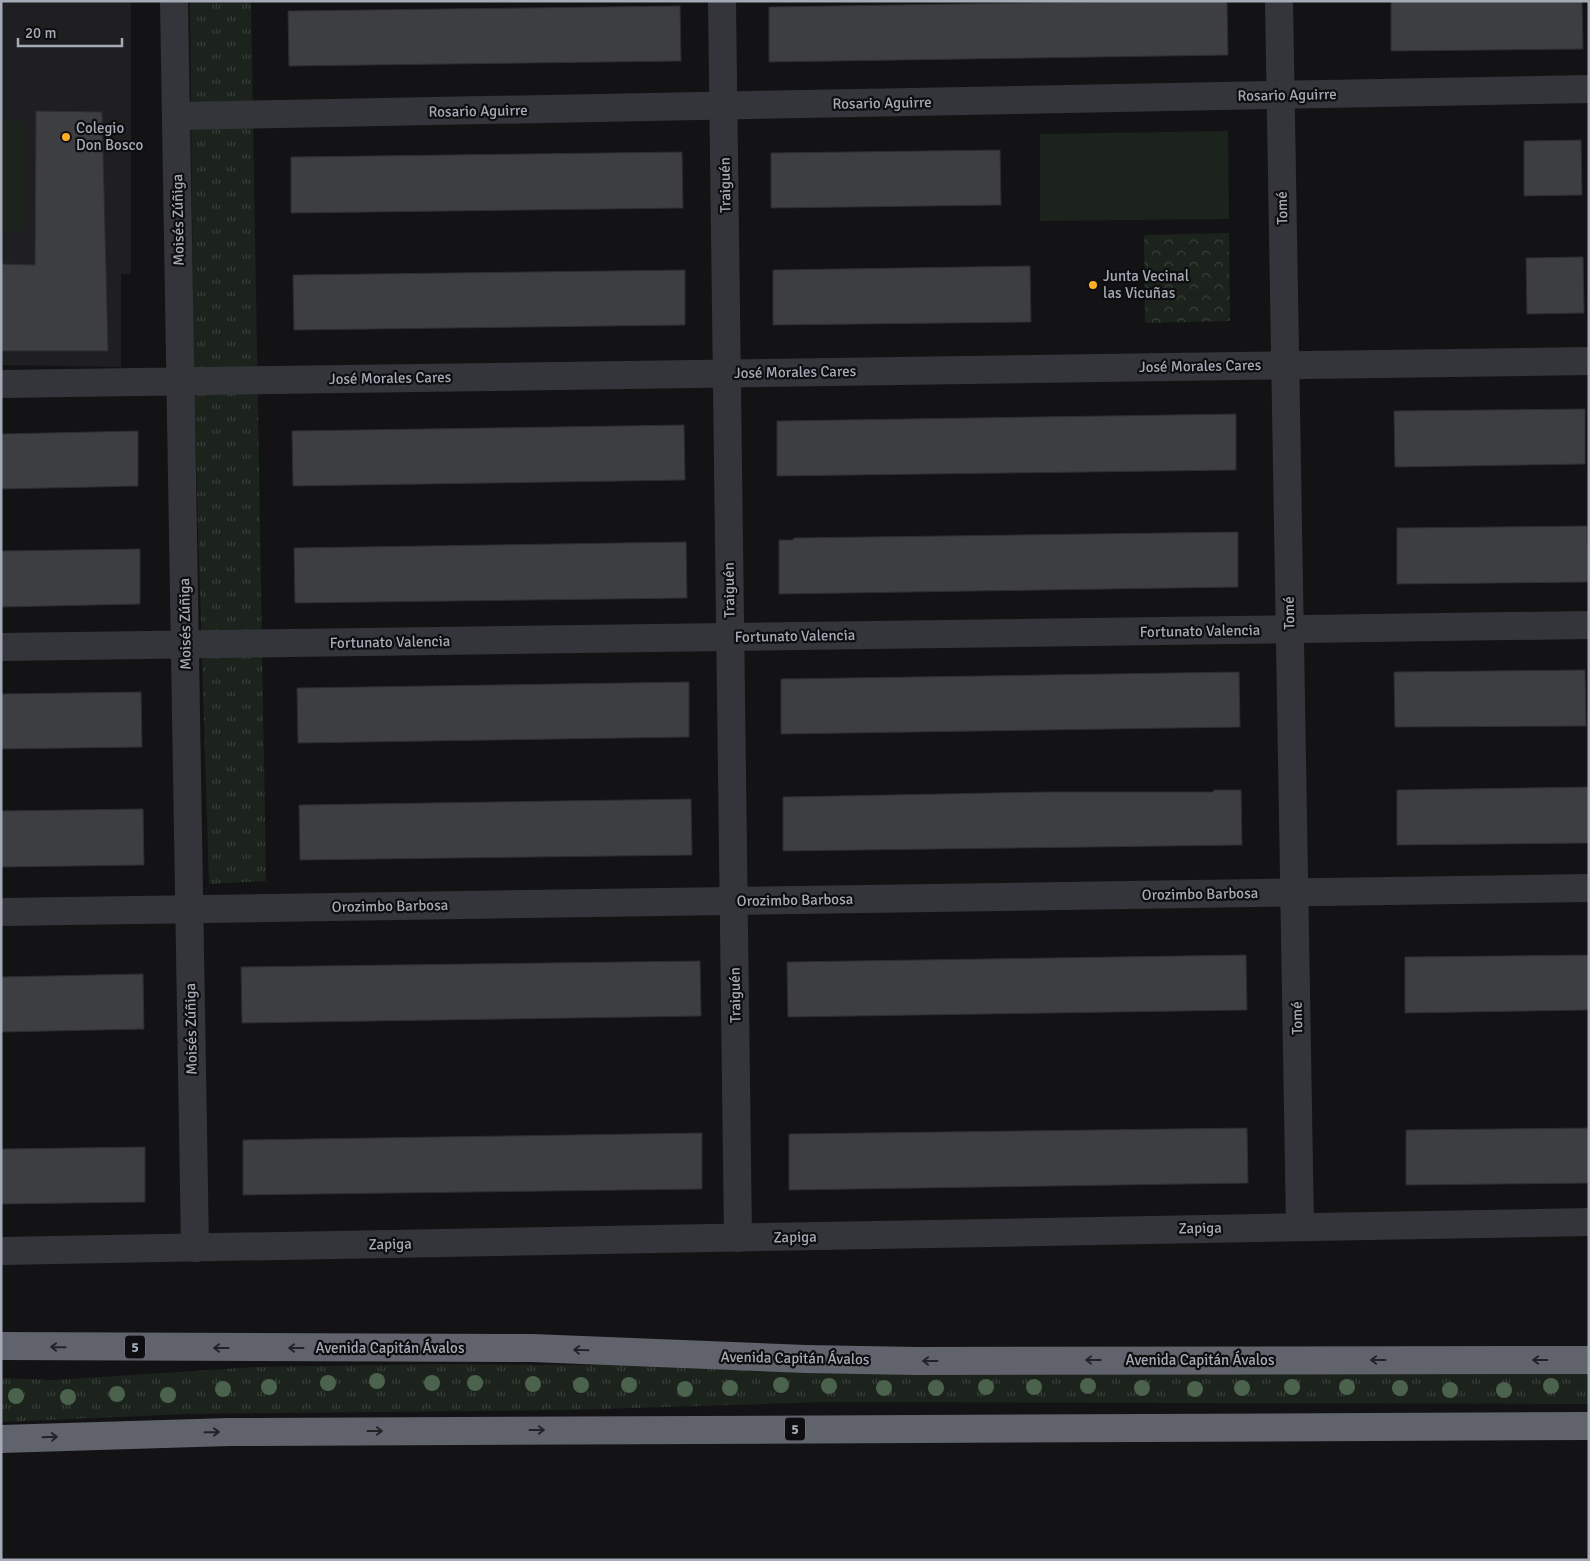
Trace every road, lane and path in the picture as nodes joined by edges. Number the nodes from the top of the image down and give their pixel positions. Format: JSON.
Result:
{"nodes":[{"id":1,"x":174,"y":1,"type":"edge"},
{"id":2,"x":722,"y":1,"type":"edge"},
{"id":3,"x":1279,"y":1,"type":"edge"},
{"id":4,"x":1589,"y":89,"type":"edge"},
{"id":5,"x":1280,"y":95,"type":"junction"},
{"id":6,"x":724,"y":106,"type":"junction"},
{"id":7,"x":176,"y":116,"type":"junction"},
{"id":8,"x":1589,"y":361,"type":"edge"},
{"id":9,"x":1285,"y":365,"type":"junction"},
{"id":10,"x":727,"y":373,"type":"junction"},
{"id":11,"x":180,"y":380,"type":"junction"},
{"id":12,"x":1,"y":384,"type":"edge"},
{"id":13,"x":1589,"y":625,"type":"edge"},
{"id":14,"x":1290,"y":629,"type":"junction"},
{"id":15,"x":730,"y":637,"type":"junction"},
{"id":16,"x":185,"y":645,"type":"junction"},
{"id":17,"x":1,"y":648,"type":"edge"},
{"id":18,"x":1589,"y":888,"type":"edge"},
{"id":19,"x":1294,"y":892,"type":"junction"},
{"id":20,"x":733,"y":901,"type":"junction"},
{"id":21,"x":190,"y":909,"type":"junction"},
{"id":22,"x":1,"y":912,"type":"edge"},
{"id":23,"x":1589,"y":1222,"type":"edge"},
{"id":24,"x":1300,"y":1226,"type":"junction"},
{"id":25,"x":738,"y":1238,"type":"junction"},
{"id":26,"x":195,"y":1248,"type":"junction"},
{"id":27,"x":1,"y":1251,"type":"edge"},
{"id":28,"x":1,"y":1346,"type":"edge"},
{"id":29,"x":1589,"y":1360,"type":"edge"},
{"id":30,"x":1589,"y":1426,"type":"edge"},
{"id":31,"x":1,"y":1439,"type":"edge"}],
"edges":[{"from":1,"to":7,"type":"street","name":"Moisés Zúñiga"},
{"from":2,"to":6,"type":"street","name":"Traiguén"},
{"from":3,"to":5,"type":"street","name":"Tomé"},
{"from":4,"to":5,"type":"street","name":"Rosario Aguirre"},
{"from":5,"to":6,"type":"street","name":"Rosario Aguirre"},
{"from":5,"to":9,"type":"street","name":"Tomé"},
{"from":6,"to":7,"type":"street","name":"Rosario Aguirre"},
{"from":6,"to":10,"type":"street","name":"Traiguén"},
{"from":7,"to":11,"type":"street","name":"Moisés Zúñiga"},
{"from":8,"to":9,"type":"street","name":"José Morales Cares"},
{"from":9,"to":10,"type":"street","name":"José Morales Cares"},
{"from":9,"to":14,"type":"street","name":"Tomé"},
{"from":10,"to":11,"type":"street","name":"José Morales Cares"},
{"from":10,"to":15,"type":"street","name":"Traiguén"},
{"from":11,"to":12,"type":"street","name":"José Morales Cares"},
{"from":11,"to":16,"type":"street","name":"Moisés Zúñiga"},
{"from":13,"to":14,"type":"street","name":"Fortunato Valencia"},
{"from":14,"to":15,"type":"street","name":"Fortunato Valencia"},
{"from":14,"to":19,"type":"street","name":"Tomé"},
{"from":15,"to":16,"type":"street","name":"Fortunato Valencia"},
{"from":15,"to":20,"type":"street","name":"Traiguén"},
{"from":16,"to":17,"type":"street","name":"Fortunato Valencia"},
{"from":16,"to":21,"type":"street","name":"Moisés Zúñiga"},
{"from":18,"to":19,"type":"street","name":"Orozimbo Barbosa"},
{"from":19,"to":20,"type":"street","name":"Orozimbo Barbosa"},
{"from":19,"to":24,"type":"street","name":"Tomé"},
{"from":20,"to":21,"type":"street","name":"Orozimbo Barbosa"},
{"from":20,"to":25,"type":"street","name":"Traiguén"},
{"from":21,"to":22,"type":"street","name":"Orozimbo Barbosa"},
{"from":21,"to":26,"type":"street","name":"Moisés Zúñiga"},
{"from":23,"to":24,"type":"street","name":"Zapiga"},
{"from":24,"to":25,"type":"street","name":"Zapiga"},
{"from":25,"to":26,"type":"street","name":"Zapiga"},
{"from":26,"to":27,"type":"street","name":"Zapiga"},
{"from":29,"to":28,"type":"highway","name":"Avenida Capitán Ávalos","number":"5","one_way":true},
{"from":31,"to":30,"type":"highway","number":"5","one_way":true}]}
